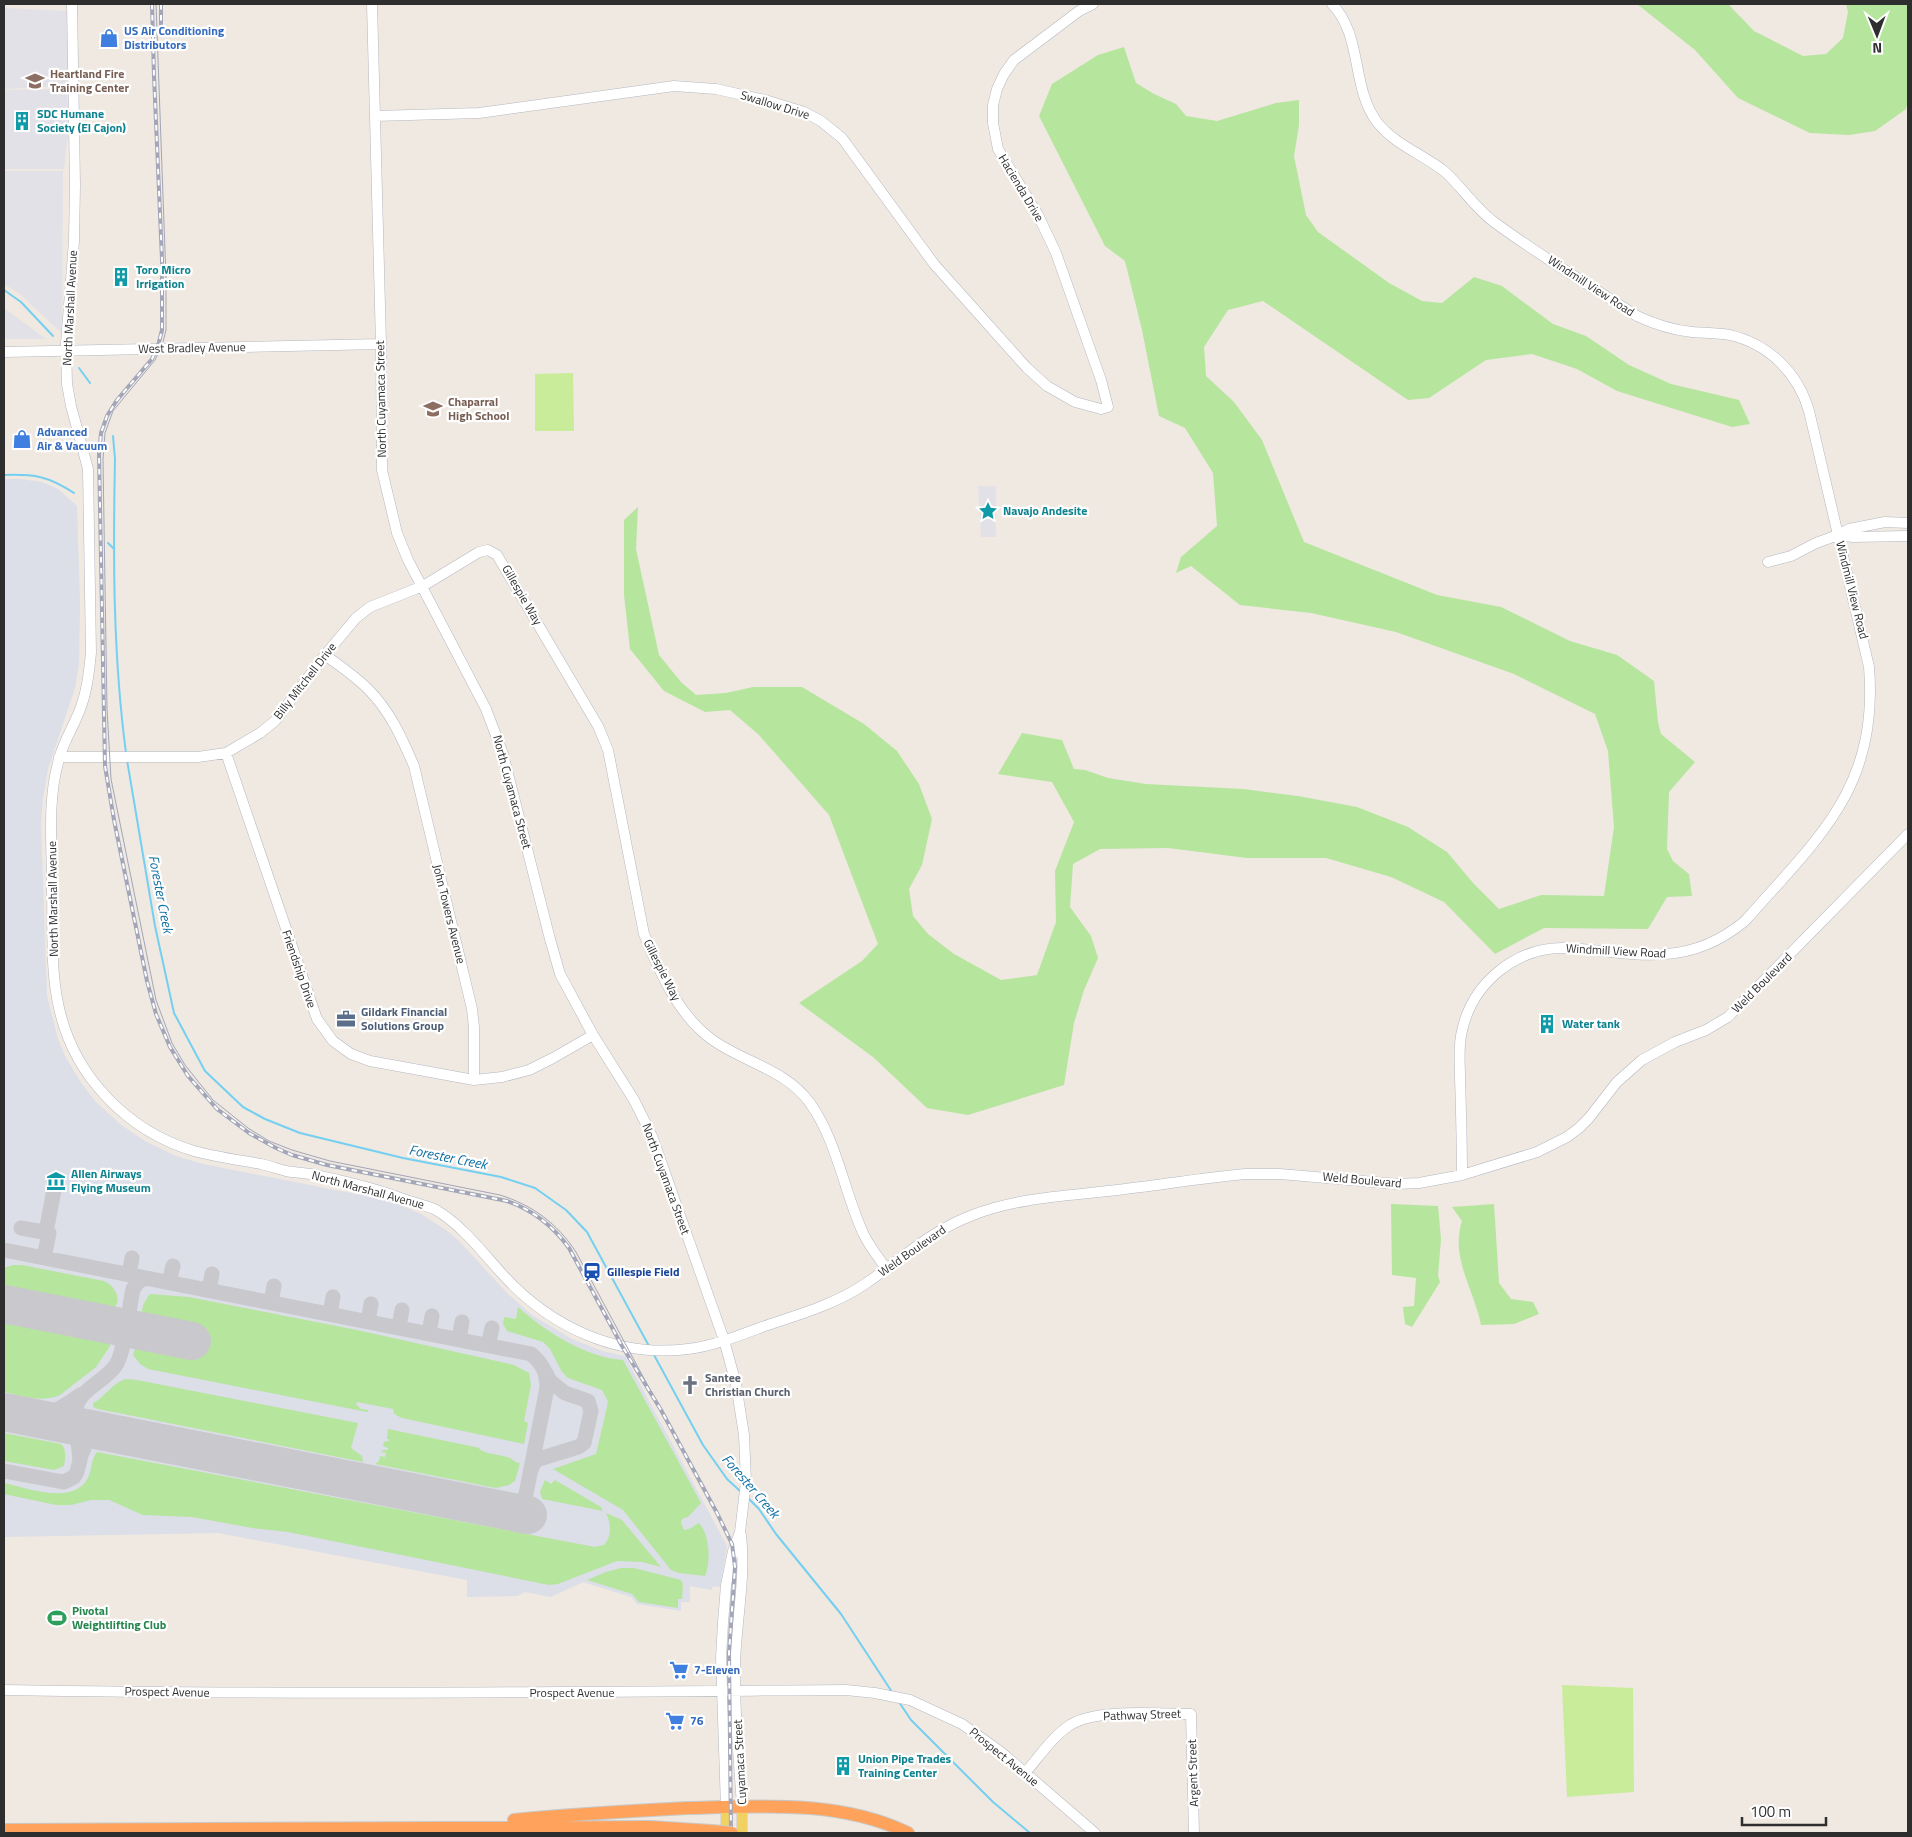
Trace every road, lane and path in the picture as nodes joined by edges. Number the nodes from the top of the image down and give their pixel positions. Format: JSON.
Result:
{"nodes":[{"id":1,"x":72,"y":4,"type":"edge"},
{"id":2,"x":372,"y":4,"type":"edge"},
{"id":3,"x":1093,"y":4,"type":"edge"},
{"id":4,"x":1332,"y":4,"type":"edge"},
{"id":5,"x":375,"y":116,"type":"junction"},
{"id":6,"x":381,"y":344,"type":"junction"},
{"id":7,"x":66,"y":350,"type":"junction"},
{"id":8,"x":4,"y":352,"type":"edge"},
{"id":9,"x":1108,"y":407,"type":"joint"},
{"id":10,"x":1908,"y":523,"type":"edge"},
{"id":11,"x":1838,"y":535,"type":"junction"},
{"id":12,"x":1908,"y":536,"type":"edge"},
{"id":13,"x":500,"y":558,"type":"joint"},
{"id":14,"x":1768,"y":562,"type":"dead end"},
{"id":15,"x":423,"y":586,"type":"junction"},
{"id":16,"x":325,"y":655,"type":"junction"},
{"id":17,"x":226,"y":753,"type":"junction"},
{"id":18,"x":59,"y":758,"type":"junction"},
{"id":19,"x":1908,"y":834,"type":"edge"},
{"id":20,"x":593,"y":1034,"type":"junction"},
{"id":21,"x":474,"y":1080,"type":"junction"},
{"id":22,"x":1462,"y":1175,"type":"junction"},
{"id":23,"x":886,"y":1268,"type":"junction"},
{"id":24,"x":724,"y":1340,"type":"junction"},
{"id":25,"x":740,"y":1532,"type":"junction"},
{"id":26,"x":4,"y":1690,"type":"edge"},
{"id":27,"x":722,"y":1692,"type":"junction"},
{"id":28,"x":736,"y":1692,"type":"junction"},
{"id":29,"x":1192,"y":1714,"type":"joint"},
{"id":30,"x":1025,"y":1773,"type":"junction"},
{"id":31,"x":742,"y":1806,"type":"junction"},
{"id":32,"x":726,"y":1807,"type":"junction"},
{"id":33,"x":444,"y":1828,"type":"junction"},
{"id":34,"x":4,"y":1830,"type":"edge"},
{"id":35,"x":726,"y":1833,"type":"edge"},
{"id":36,"x":732,"y":1833,"type":"edge"},
{"id":37,"x":742,"y":1833,"type":"edge"},
{"id":38,"x":908,"y":1833,"type":"edge"},
{"id":39,"x":1096,"y":1833,"type":"edge"},
{"id":40,"x":1194,"y":1833,"type":"edge"}],
"edges":[{"from":1,"to":7,"type":"main road","name":"North Marshall Avenue"},
{"from":2,"to":5,"type":"main road","name":"North Cuyamaca Street"},
{"from":3,"to":9,"type":"main road","name":"Hacienda Drive"},
{"from":4,"to":11,"type":"main road","name":"Windmill View Road"},
{"from":5,"to":6,"type":"main road","name":"North Cuyamaca Street"},
{"from":5,"to":9,"type":"main road","name":"Swallow Drive"},
{"from":6,"to":7,"type":"main road","name":"West Bradley Avenue"},
{"from":6,"to":15,"type":"main road","name":"North Cuyamaca Street"},
{"from":7,"to":8,"type":"main road","name":"West Bradley Avenue"},
{"from":7,"to":18,"type":"main road","name":"North Marshall Avenue"},
{"from":10,"to":11,"type":"main road"},
{"from":11,"to":12,"type":"main road"},
{"from":11,"to":14,"type":"main road"},
{"from":11,"to":22,"type":"main road","name":"Windmill View Road"},
{"from":13,"to":15,"type":"main road","name":"Billy Mitchell Drive"},
{"from":13,"to":23,"type":"main road","name":"Gillespie Way"},
{"from":15,"to":16,"type":"main road","name":"Billy Mitchell Drive"},
{"from":15,"to":20,"type":"main road","name":"North Cuyamaca Street"},
{"from":16,"to":17,"type":"main road","name":"Billy Mitchell Drive"},
{"from":16,"to":21,"type":"main road","name":"John Towers Avenue"},
{"from":17,"to":18,"type":"main road","name":"Billy Mitchell Drive"},
{"from":17,"to":21,"type":"main road","name":"Friendship Drive"},
{"from":18,"to":24,"type":"main road","name":"North Marshall Avenue"},
{"from":19,"to":22,"type":"main road","name":"Weld Boulevard"},
{"from":20,"to":21,"type":"main road"},
{"from":20,"to":24,"type":"main road","name":"North Cuyamaca Street"},
{"from":22,"to":23,"type":"main road","name":"Weld Boulevard"},
{"from":23,"to":24,"type":"main road","name":"Weld Boulevard"},
{"from":24,"to":25,"type":"main road","name":"North Cuyamaca Street"},
{"from":25,"to":27,"type":"main road","name":"North Cuyamaca Street"},
{"from":25,"to":28,"type":"main road","name":"North Cuyamaca Street"},
{"from":26,"to":27,"type":"main road","name":"Prospect Avenue"},
{"from":27,"to":28,"type":"main road","name":"Prospect Avenue"},
{"from":27,"to":32,"type":"main road","name":"Cuyamaca Street"},
{"from":28,"to":30,"type":"main road","name":"Prospect Avenue"},
{"from":28,"to":31,"type":"main road","name":"Cuyamaca Street"},
{"from":29,"to":30,"type":"main road","name":"Pathway Street"},
{"from":29,"to":40,"type":"main road","name":"Argent Street"},
{"from":30,"to":39,"type":"main road","name":"Prospect Avenue"},
{"from":31,"to":32,"type":"highway"},
{"from":31,"to":37,"type":"main road","name":"Cuyamaca Street"},
{"from":31,"to":38,"type":"highway"},
{"from":32,"to":33,"type":"highway"},
{"from":32,"to":35,"type":"main road","name":"Cuyamaca Street"},
{"from":33,"to":34,"type":"highway"},
{"from":33,"to":36,"type":"highway","bridge":true}]}
